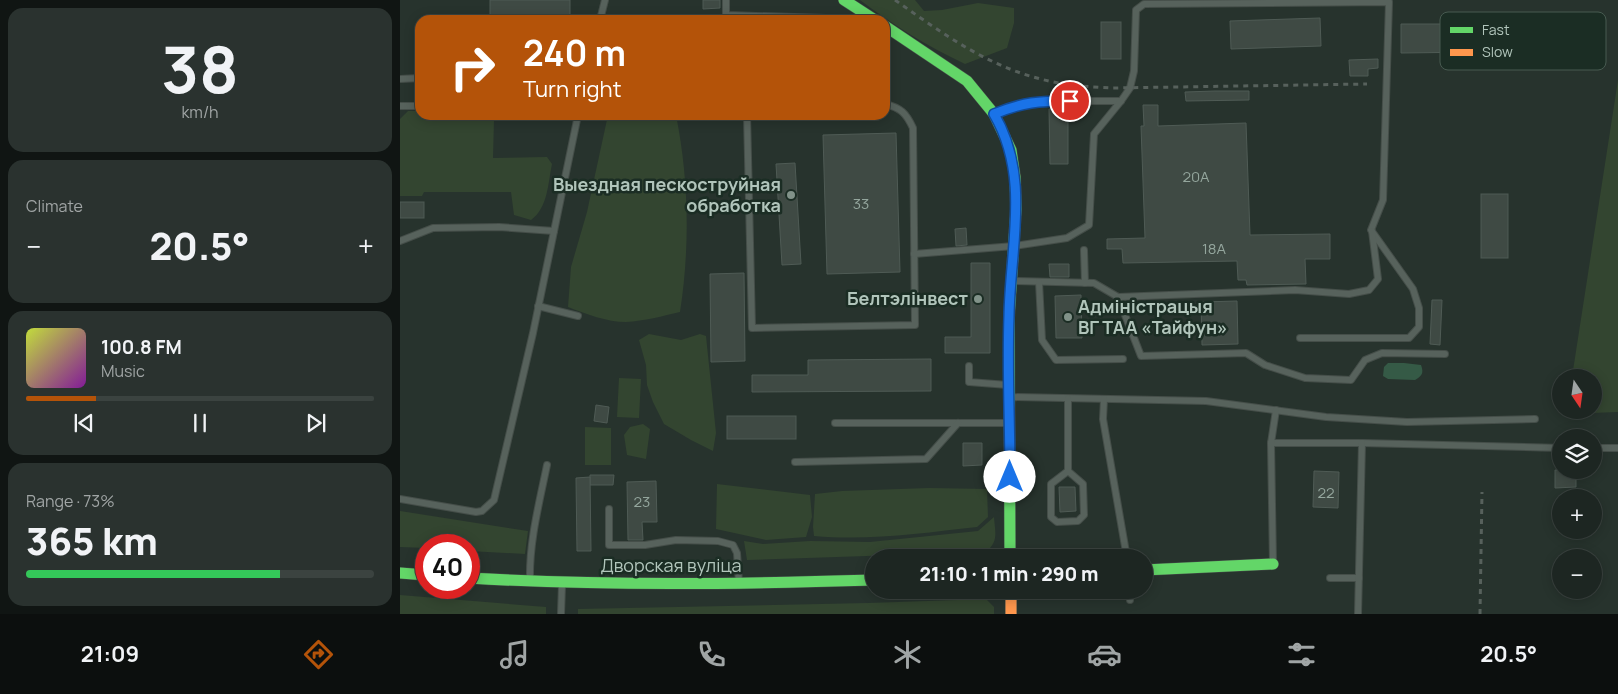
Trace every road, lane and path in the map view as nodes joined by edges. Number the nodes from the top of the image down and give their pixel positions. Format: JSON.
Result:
{"nodes":[{"id":1,"x":605,"y":0,"type":"edge"},
{"id":2,"x":726,"y":0,"type":"edge"},
{"id":3,"x":844,"y":0,"type":"edge"},
{"id":4,"x":601,"y":15,"type":"edge"},
{"id":5,"x":726,"y":15,"type":"edge"},
{"id":6,"x":867,"y":15,"type":"edge"},
{"id":7,"x":890,"y":29,"type":"edge"},
{"id":8,"x":400,"y":78,"type":"edge"},
{"id":9,"x":415,"y":78,"type":"edge"},
{"id":10,"x":1121,"y":101,"type":"junction"},
{"id":11,"x":890,"y":105,"type":"edge"},
{"id":12,"x":400,"y":106,"type":"edge"},
{"id":13,"x":415,"y":106,"type":"edge"},
{"id":14,"x":994,"y":114,"type":"junction"},
{"id":15,"x":577,"y":120,"type":"edge"},
{"id":16,"x":747,"y":120,"type":"edge"},
{"id":17,"x":1371,"y":230,"type":"junction"},
{"id":18,"x":554,"y":231,"type":"junction"},
{"id":19,"x":400,"y":241,"type":"edge"},
{"id":20,"x":1014,"y":246,"type":"junction"},
{"id":21,"x":1084,"y":250,"type":"dead end"},
{"id":22,"x":914,"y":254,"type":"junction"},
{"id":23,"x":1010,"y":281,"type":"junction"},
{"id":24,"x":1039,"y":282,"type":"junction"},
{"id":25,"x":1085,"y":283,"type":"junction"},
{"id":26,"x":1118,"y":297,"type":"junction"},
{"id":27,"x":538,"y":306,"type":"junction"},
{"id":28,"x":578,"y":316,"type":"dead end"},
{"id":29,"x":1300,"y":338,"type":"dead end"},
{"id":30,"x":1445,"y":354,"type":"dead end"},
{"id":31,"x":1123,"y":359,"type":"dead end"},
{"id":32,"x":969,"y":366,"type":"dead end"},
{"id":33,"x":1009,"y":385,"type":"junction"},
{"id":34,"x":1010,"y":397,"type":"junction"},
{"id":35,"x":1068,"y":399,"type":"junction"},
{"id":36,"x":1104,"y":399,"type":"junction"},
{"id":37,"x":1276,"y":410,"type":"junction"},
{"id":38,"x":1535,"y":419,"type":"dead end"},
{"id":39,"x":834,"y":423,"type":"dead end"},
{"id":40,"x":958,"y":423,"type":"junction"},
{"id":41,"x":1010,"y":423,"type":"junction"},
{"id":42,"x":1271,"y":443,"type":"junction"},
{"id":43,"x":1362,"y":443,"type":"junction"},
{"id":44,"x":1552,"y":448,"type":"edge"},
{"id":45,"x":1602,"y":448,"type":"edge"},
{"id":46,"x":1618,"y":448,"type":"edge"},
{"id":47,"x":795,"y":462,"type":"dead end"},
{"id":48,"x":547,"y":465,"type":"dead end"},
{"id":49,"x":1068,"y":470,"type":"junction"},
{"id":50,"x":400,"y":499,"type":"edge"},
{"id":51,"x":609,"y":508,"type":"dead end"},
{"id":52,"x":1010,"y":549,"type":"edge"},
{"id":53,"x":1125,"y":549,"type":"edge"},
{"id":54,"x":1273,"y":568,"type":"joint"},
{"id":55,"x":1153,"y":570,"type":"edge"},
{"id":56,"x":400,"y":573,"type":"edge"},
{"id":57,"x":415,"y":574,"type":"edge"},
{"id":58,"x":1330,"y":578,"type":"dead end"},
{"id":59,"x":1359,"y":578,"type":"junction"},
{"id":60,"x":480,"y":579,"type":"edge"},
{"id":61,"x":865,"y":580,"type":"edge"},
{"id":62,"x":530,"y":582,"type":"junction"},
{"id":63,"x":562,"y":583,"type":"junction"},
{"id":64,"x":738,"y":584,"type":"junction"},
{"id":65,"x":1010,"y":599,"type":"edge"},
{"id":66,"x":561,"y":614,"type":"edge"},
{"id":67,"x":1011,"y":614,"type":"edge"},
{"id":68,"x":1358,"y":614,"type":"edge"}],
"edges":[{"from":1,"to":4,"type":"lane"},
{"from":2,"to":5,"type":"lane"},
{"from":3,"to":6,"type":"street"},
{"from":7,"to":14,"type":"street"},
{"from":8,"to":9,"type":"lane"},
{"from":10,"to":14,"type":"lane"},
{"from":10,"to":17,"type":"lane"},
{"from":10,"to":20,"type":"lane"},
{"from":11,"to":22,"type":"lane"},
{"from":12,"to":13,"type":"lane"},
{"from":14,"to":20,"type":"street"},
{"from":15,"to":18,"type":"lane"},
{"from":16,"to":22,"type":"lane"},
{"from":17,"to":26,"type":"lane"},
{"from":17,"to":29,"type":"lane"},
{"from":18,"to":19,"type":"lane"},
{"from":18,"to":27,"type":"lane"},
{"from":20,"to":22,"type":"lane"},
{"from":20,"to":23,"type":"street"},
{"from":21,"to":25,"type":"lane"},
{"from":23,"to":24,"type":"lane"},
{"from":23,"to":33,"type":"street"},
{"from":24,"to":25,"type":"lane"},
{"from":24,"to":31,"type":"lane"},
{"from":25,"to":26,"type":"lane"},
{"from":26,"to":30,"type":"lane"},
{"from":27,"to":28,"type":"lane"},
{"from":27,"to":50,"type":"lane"},
{"from":32,"to":33,"type":"lane"},
{"from":33,"to":34,"type":"street"},
{"from":34,"to":35,"type":"lane"},
{"from":34,"to":41,"type":"street"},
{"from":35,"to":36,"type":"lane"},
{"from":35,"to":49,"type":"lane"},
{"from":36,"to":37,"type":"lane"},
{"from":36,"to":53,"type":"lane"},
{"from":37,"to":38,"type":"lane"},
{"from":37,"to":42,"type":"lane"},
{"from":39,"to":40,"type":"lane"},
{"from":40,"to":41,"type":"lane"},
{"from":40,"to":47,"type":"lane"},
{"from":41,"to":52,"type":"street"},
{"from":42,"to":43,"type":"lane"},
{"from":42,"to":54,"type":"lane"},
{"from":43,"to":44,"type":"lane"},
{"from":43,"to":59,"type":"lane"},
{"from":45,"to":46,"type":"lane"},
{"from":48,"to":62,"type":"lane"},
{"from":49,"to":49,"type":"lane"},
{"from":51,"to":64,"type":"lane"},
{"from":54,"to":55,"type":"street"},
{"from":56,"to":57,"type":"street"},
{"from":58,"to":59,"type":"lane"},
{"from":59,"to":68,"type":"lane"},
{"from":60,"to":62,"type":"street","name":"Дворская вуліца"},
{"from":61,"to":64,"type":"street","name":"Дворская вуліца"},
{"from":62,"to":63,"type":"street","name":"Дворская вуліца"},
{"from":63,"to":64,"type":"street","name":"Дворская вуліца"},
{"from":63,"to":66,"type":"lane"},
{"from":65,"to":67,"type":"street"}]}
